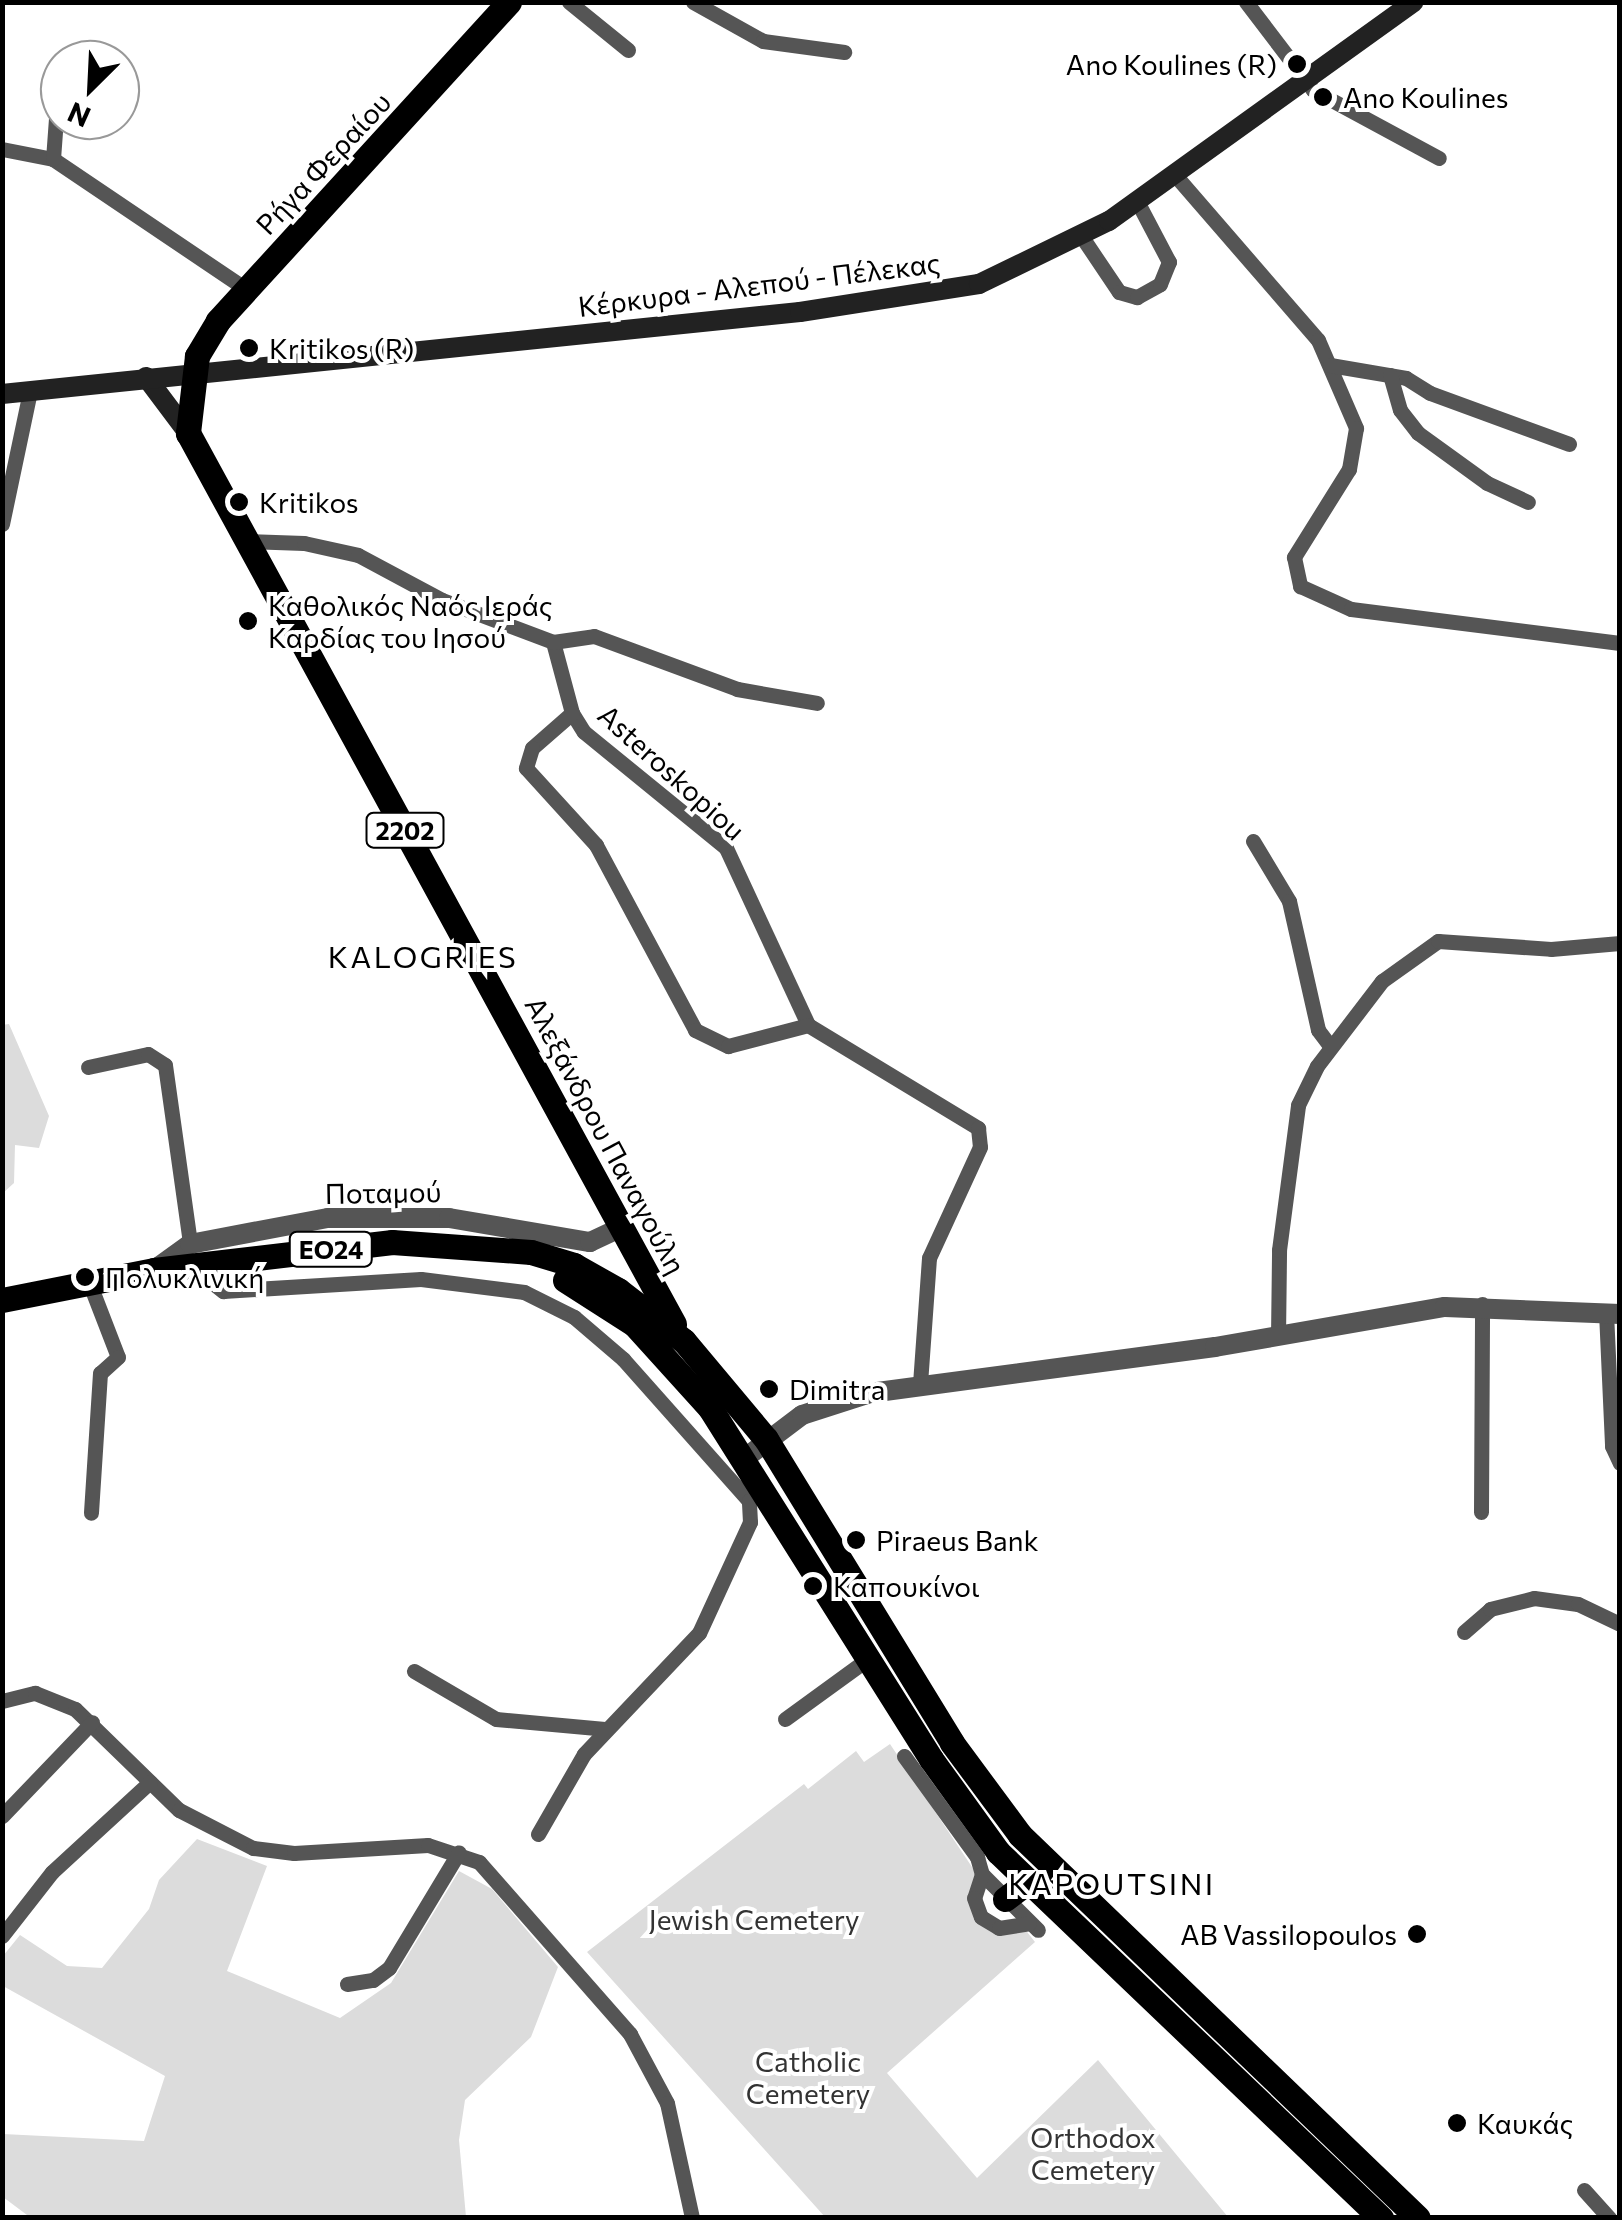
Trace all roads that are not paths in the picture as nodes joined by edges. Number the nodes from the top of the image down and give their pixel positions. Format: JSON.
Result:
{"nodes":[{"id":1,"x":509,"y":2,"type":"edge"},
{"id":2,"x":568,"y":2,"type":"edge"},
{"id":3,"x":693,"y":2,"type":"edge"},
{"id":4,"x":1246,"y":2,"type":"edge"},
{"id":5,"x":1414,"y":2,"type":"edge"},
{"id":6,"x":628,"y":50,"type":"dead end"},
{"id":7,"x":844,"y":52,"type":"dead end"},
{"id":8,"x":1304,"y":81,"type":"junction"},
{"id":9,"x":55,"y":140,"type":"edge"},
{"id":10,"x":2,"y":149,"type":"edge"},
{"id":11,"x":1439,"y":158,"type":"dead end"},
{"id":12,"x":54,"y":159,"type":"junction"},
{"id":13,"x":1175,"y":175,"type":"junction"},
{"id":14,"x":1137,"y":201,"type":"junction"},
{"id":15,"x":1082,"y":237,"type":"junction"},
{"id":16,"x":246,"y":289,"type":"junction"},
{"id":17,"x":1330,"y":365,"type":"junction"},
{"id":18,"x":194,"y":372,"type":"junction"},
{"id":19,"x":1390,"y":375,"type":"junction"},
{"id":20,"x":146,"y":377,"type":"junction"},
{"id":21,"x":30,"y":391,"type":"junction"},
{"id":22,"x":2,"y":394,"type":"edge"},
{"id":23,"x":188,"y":433,"type":"junction"},
{"id":24,"x":1569,"y":444,"type":"dead end"},
{"id":25,"x":1528,"y":502,"type":"dead end"},
{"id":26,"x":2,"y":524,"type":"edge"},
{"id":27,"x":247,"y":541,"type":"junction"},
{"id":28,"x":552,"y":642,"type":"junction"},
{"id":29,"x":1620,"y":643,"type":"edge"},
{"id":30,"x":817,"y":703,"type":"dead end"},
{"id":31,"x":572,"y":713,"type":"junction"},
{"id":32,"x":1253,"y":841,"type":"dead end"},
{"id":33,"x":1618,"y":949,"type":"edge"},
{"id":34,"x":808,"y":1025,"type":"junction"},
{"id":35,"x":1330,"y":1047,"type":"junction"},
{"id":36,"x":88,"y":1067,"type":"dead end"},
{"id":37,"x":620,"y":1228,"type":"junction"},
{"id":38,"x":508,"y":1252,"type":"junction"},
{"id":39,"x":190,"y":1255,"type":"junction"},
{"id":40,"x":89,"y":1282,"type":"junction"},
{"id":41,"x":2,"y":1300,"type":"edge"},
{"id":42,"x":1482,"y":1304,"type":"junction"},
{"id":43,"x":1612,"y":1313,"type":"edge"},
{"id":44,"x":1278,"y":1337,"type":"junction"},
{"id":45,"x":684,"y":1341,"type":"junction"},
{"id":46,"x":920,"y":1385,"type":"junction"},
{"id":47,"x":766,"y":1440,"type":"junction"},
{"id":48,"x":745,"y":1458,"type":"junction"},
{"id":49,"x":1620,"y":1463,"type":"edge"},
{"id":50,"x":758,"y":1496,"type":"junction"},
{"id":51,"x":1481,"y":1512,"type":"dead end"},
{"id":52,"x":90,"y":1513,"type":"dead end"},
{"id":53,"x":1620,"y":1624,"type":"edge"},
{"id":54,"x":1464,"y":1632,"type":"dead end"},
{"id":55,"x":869,"y":1658,"type":"junction"},
{"id":56,"x":414,"y":1671,"type":"dead end"},
{"id":57,"x":2,"y":1701,"type":"edge"},
{"id":58,"x":786,"y":1720,"type":"dead end"},
{"id":59,"x":92,"y":1722,"type":"junction"},
{"id":60,"x":605,"y":1728,"type":"junction"},
{"id":61,"x":904,"y":1756,"type":"dead end"},
{"id":62,"x":150,"y":1782,"type":"junction"},
{"id":63,"x":940,"y":1788,"type":"junction"},
{"id":64,"x":2,"y":1816,"type":"edge"},
{"id":65,"x":538,"y":1834,"type":"dead end"},
{"id":66,"x":459,"y":1852,"type":"junction"},
{"id":67,"x":982,"y":1874,"type":"junction"},
{"id":68,"x":1026,"y":1882,"type":"junction"},
{"id":69,"x":1005,"y":1898,"type":"junction"},
{"id":70,"x":2,"y":1936,"type":"edge"},
{"id":71,"x":347,"y":1984,"type":"dead end"},
{"id":72,"x":1584,"y":2190,"type":"dead end"},
{"id":73,"x":692,"y":2218,"type":"edge"},
{"id":74,"x":1382,"y":2218,"type":"edge"},
{"id":75,"x":1418,"y":2218,"type":"edge"},
{"id":76,"x":1609,"y":2218,"type":"edge"}],
"edges":[{"from":1,"to":16,"type":"main road","name":"Ρήγα Φεραίου"},
{"from":2,"to":6,"type":"street"},
{"from":3,"to":7,"type":"street"},
{"from":4,"to":8,"type":"street"},
{"from":5,"to":8,"type":"main road","name":"Κέρκυρα - Αλεπού - Πέλεκας"},
{"from":8,"to":11,"type":"street"},
{"from":8,"to":13,"type":"main road","name":"Κέρκυρα - Αλεπού - Πέλεκας"},
{"from":9,"to":12,"type":"street"},
{"from":10,"to":12,"type":"street"},
{"from":12,"to":16,"type":"street"},
{"from":13,"to":14,"type":"main road","name":"Κέρκυρα - Αλεπού - Πέλεκας"},
{"from":13,"to":17,"type":"street"},
{"from":14,"to":15,"type":"main road","name":"Κέρκυρα - Αλεπού - Πέλεκας"},
{"from":14,"to":15,"type":"street"},
{"from":15,"to":18,"type":"main road","name":"Κέρκυρα - Αλεπού - Πέλεκας"},
{"from":16,"to":18,"type":"main road","name":"Ρήγα Φεραίου"},
{"from":17,"to":19,"type":"street"},
{"from":17,"to":29,"type":"street"},
{"from":18,"to":20,"type":"main road","name":"Κέρκυρα - Αλεπού - Πέλεκας"},
{"from":18,"to":23,"type":"main road"},
{"from":19,"to":24,"type":"street"},
{"from":19,"to":25,"type":"street"},
{"from":20,"to":21,"type":"main road","name":"Κέρκυρα - Αλεπού - Πέλεκας"},
{"from":20,"to":23,"type":"main road","number":"2202"},
{"from":21,"to":22,"type":"main road","name":"Κέρκυρα - Αλεπού - Πέλεκας"},
{"from":21,"to":26,"type":"street"},
{"from":23,"to":27,"type":"main road","name":"Αλεξάνδρου Παναγούλη","number":"2202"},
{"from":27,"to":28,"type":"street"},
{"from":27,"to":37,"type":"main road","name":"Αλεξάνδρου Παναγούλη","number":"2202"},
{"from":28,"to":30,"type":"street"},
{"from":28,"to":31,"type":"street","name":"Asteroskopiou"},
{"from":31,"to":34,"type":"street","name":"Asteroskopiou"},
{"from":31,"to":34,"type":"street"},
{"from":32,"to":35,"type":"street"},
{"from":33,"to":35,"type":"street"},
{"from":34,"to":46,"type":"street"},
{"from":35,"to":44,"type":"street"},
{"from":36,"to":39,"type":"street"},
{"from":37,"to":39,"type":"street","name":"Ποταμού"},
{"from":37,"to":45,"type":"main road","name":"Αλεξάνδρου Παναγούλη","number":"2202"},
{"from":38,"to":39,"type":"main road","number":"ΕΟ24"},
{"from":38,"to":45,"type":"main road","number":"ΕΟ24"},
{"from":38,"to":48,"type":"main road","number":"ΕΟ24"},
{"from":39,"to":40,"type":"main road","number":"ΕΟ24"},
{"from":39,"to":50,"type":"street"},
{"from":40,"to":41,"type":"main road","number":"ΕΟ24"},
{"from":40,"to":52,"type":"street"},
{"from":42,"to":43,"type":"street"},
{"from":42,"to":44,"type":"street"},
{"from":42,"to":51,"type":"street"},
{"from":43,"to":49,"type":"street"},
{"from":44,"to":46,"type":"street"},
{"from":45,"to":47,"type":"main road","number":"ΕΟ24"},
{"from":46,"to":47,"type":"street"},
{"from":47,"to":48,"type":"street"},
{"from":47,"to":75,"type":"main road","number":"ΕΟ24"},
{"from":48,"to":50,"type":"main road","number":"ΕΟ24"},
{"from":50,"to":55,"type":"main road","number":"ΕΟ24"},
{"from":50,"to":60,"type":"street"},
{"from":53,"to":54,"type":"street"},
{"from":55,"to":58,"type":"street"},
{"from":55,"to":63,"type":"main road","number":"ΕΟ24"},
{"from":56,"to":60,"type":"street"},
{"from":57,"to":59,"type":"street"},
{"from":59,"to":62,"type":"street"},
{"from":59,"to":64,"type":"street"},
{"from":60,"to":65,"type":"street"},
{"from":61,"to":63,"type":"street"},
{"from":62,"to":66,"type":"street"},
{"from":62,"to":70,"type":"street"},
{"from":63,"to":67,"type":"street"},
{"from":63,"to":68,"type":"main road","number":"ΕΟ24"},
{"from":66,"to":71,"type":"street"},
{"from":66,"to":73,"type":"street"},
{"from":67,"to":69,"type":"street"},
{"from":67,"to":69,"type":"street"},
{"from":68,"to":69,"type":"main road"},
{"from":68,"to":74,"type":"main road","number":"ΕΟ24"},
{"from":72,"to":76,"type":"street"}]}
